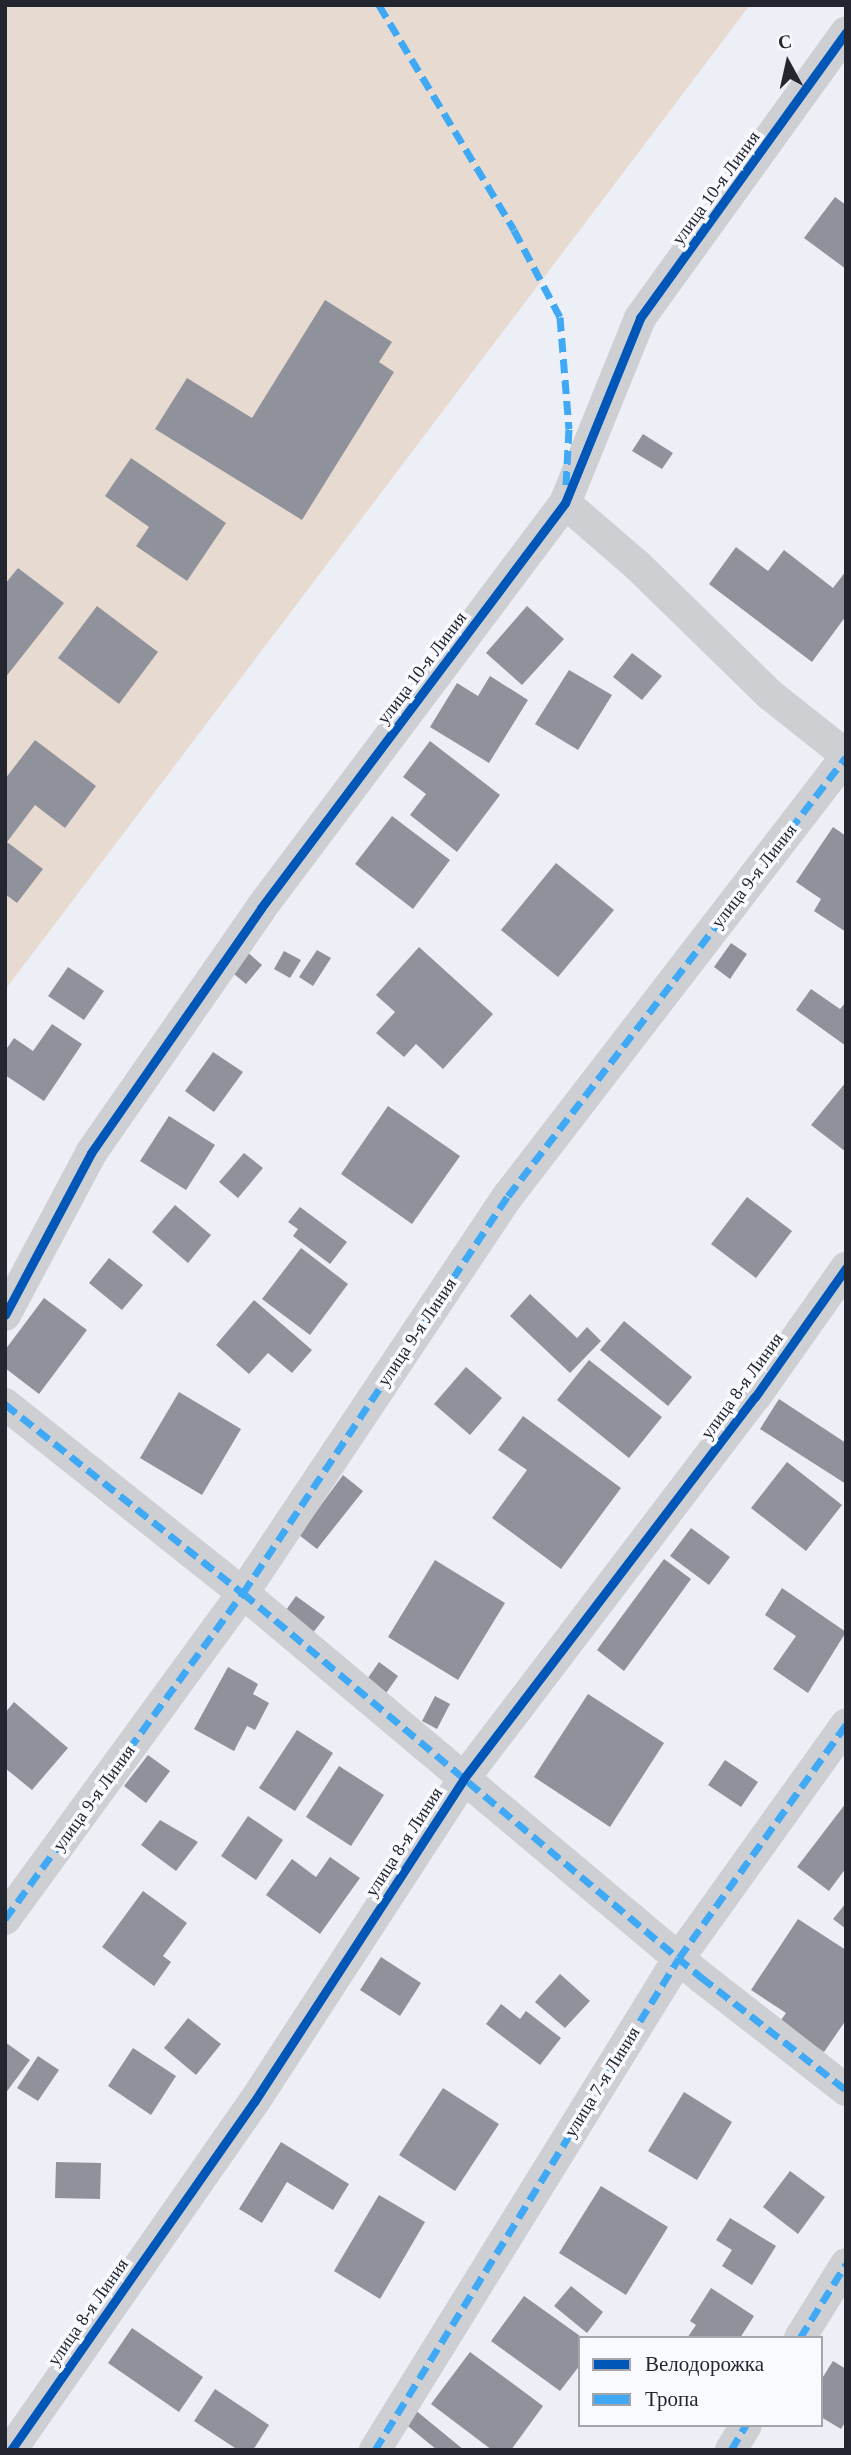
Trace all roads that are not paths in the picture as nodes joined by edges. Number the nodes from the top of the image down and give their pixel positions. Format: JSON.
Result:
{"nodes":[{"id":1,"x":846,"y":32,"type":"edge"},
{"id":2,"x":565,"y":503,"type":"junction"},
{"id":3,"x":846,"y":756,"type":"edge"},
{"id":4,"x":846,"y":1268,"type":"edge"},
{"id":5,"x":5,"y":1315,"type":"edge"},
{"id":6,"x":5,"y":1404,"type":"edge"},
{"id":7,"x":243,"y":1593,"type":"junction"},
{"id":8,"x":846,"y":1725,"type":"edge"},
{"id":9,"x":465,"y":1777,"type":"junction"},
{"id":10,"x":5,"y":1919,"type":"edge"},
{"id":11,"x":679,"y":1958,"type":"junction"},
{"id":12,"x":846,"y":2090,"type":"edge"},
{"id":13,"x":846,"y":2264,"type":"edge"},
{"id":14,"x":801,"y":2336,"type":"edge"},
{"id":15,"x":745,"y":2427,"type":"edge"},
{"id":16,"x":11,"y":2450,"type":"edge"},
{"id":17,"x":375,"y":2450,"type":"edge"},
{"id":18,"x":731,"y":2450,"type":"edge"}],
"edges":[{"from":1,"to":2,"type":"street","name":"улица 10-я Линия"},
{"from":2,"to":3,"type":"street"},
{"from":2,"to":5,"type":"street","name":"улица 10-я Линия"},
{"from":3,"to":7,"type":"street","name":"улица 9-я Линия"},
{"from":4,"to":9,"type":"street","name":"улица 8-я Линия"},
{"from":6,"to":7,"type":"street"},
{"from":7,"to":9,"type":"street"},
{"from":7,"to":10,"type":"street","name":"улица 9-я Линия"},
{"from":8,"to":11,"type":"street","name":"улица 7-я Линия"},
{"from":9,"to":11,"type":"street"},
{"from":9,"to":16,"type":"street","name":"улица 8-я Линия"},
{"from":11,"to":12,"type":"street"},
{"from":11,"to":17,"type":"street","name":"улица 7-я Линия"},
{"from":13,"to":14,"type":"street"},
{"from":15,"to":18,"type":"street"}]}
